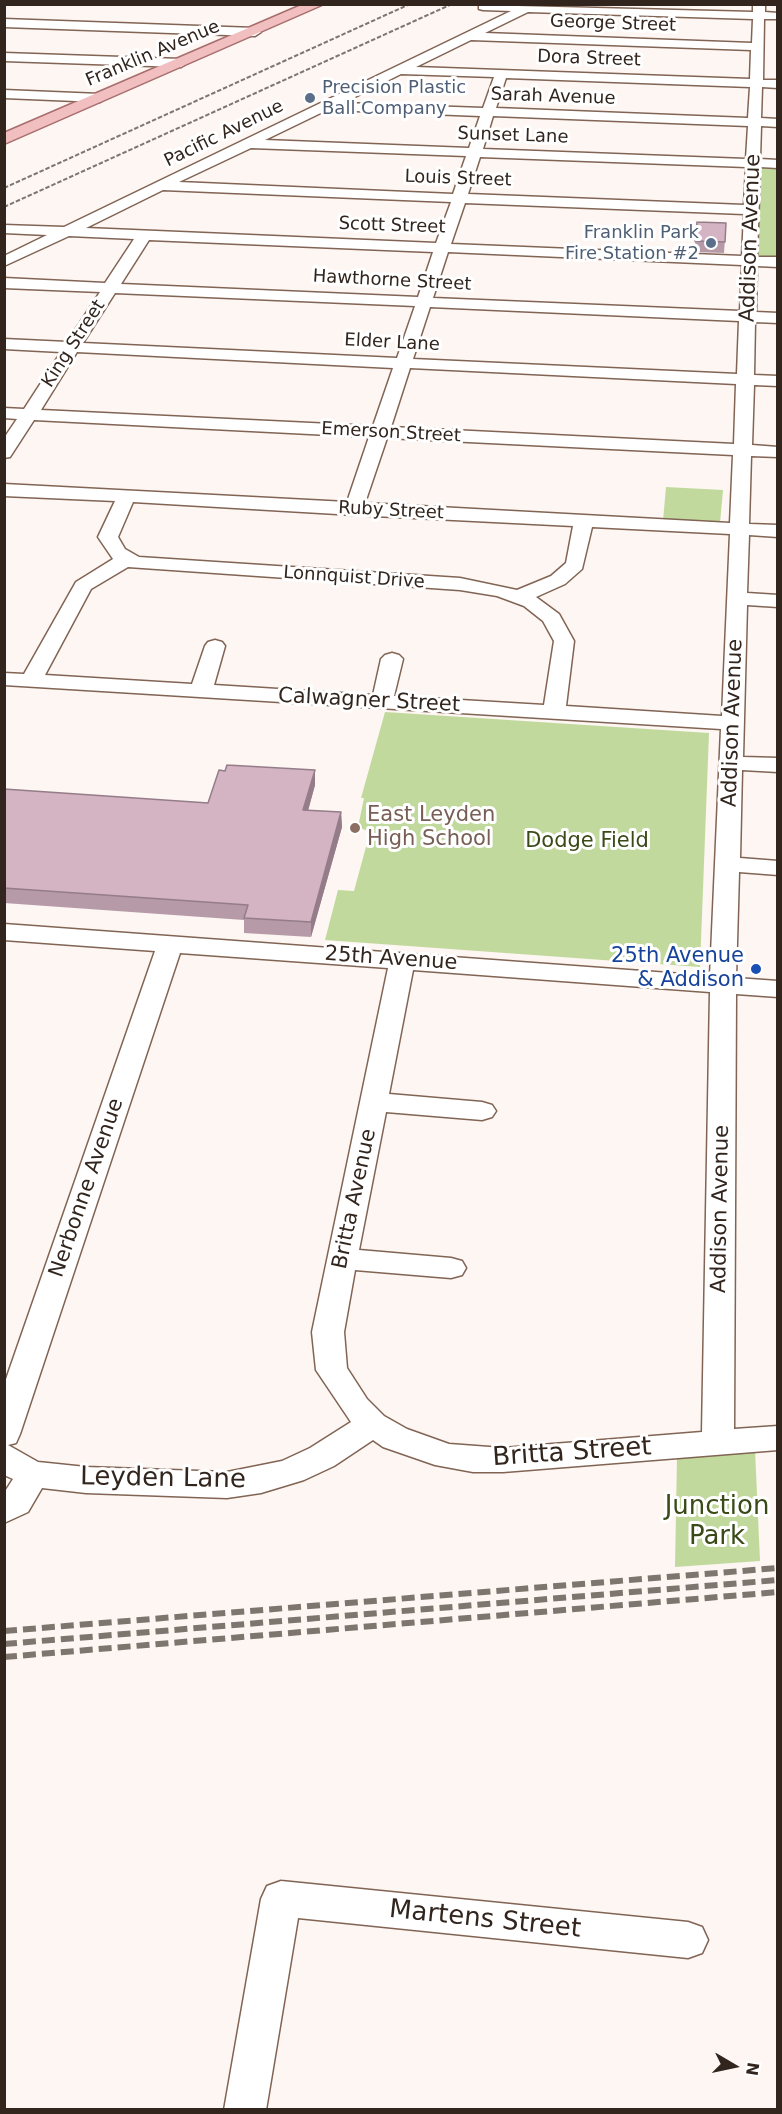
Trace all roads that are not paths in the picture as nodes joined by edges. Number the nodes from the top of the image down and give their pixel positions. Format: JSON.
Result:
{"nodes":[{"id":1,"x":317,"y":4,"type":"edge"},
{"id":2,"x":485,"y":6,"type":"edge"},
{"id":3,"x":50,"y":8,"type":"dead end"},
{"id":4,"x":525,"y":9,"type":"junction"},
{"id":5,"x":759,"y":10,"type":"edge"},
{"id":6,"x":777,"y":16,"type":"edge"},
{"id":7,"x":4,"y":23,"type":"edge"},
{"id":8,"x":36,"y":24,"type":"junction"},
{"id":9,"x":255,"y":32,"type":"junction"},
{"id":10,"x":468,"y":36,"type":"junction"},
{"id":11,"x":758,"y":47,"type":"junction"},
{"id":12,"x":5,"y":57,"type":"edge"},
{"id":13,"x":181,"y":63,"type":"junction"},
{"id":14,"x":398,"y":70,"type":"junction"},
{"id":15,"x":501,"y":74,"type":"junction"},
{"id":16,"x":757,"y":83,"type":"junction"},
{"id":17,"x":777,"y":84,"type":"edge"},
{"id":18,"x":4,"y":94,"type":"edge"},
{"id":19,"x":100,"y":98,"type":"junction"},
{"id":20,"x":326,"y":106,"type":"junction"},
{"id":21,"x":489,"y":112,"type":"junction"},
{"id":22,"x":755,"y":122,"type":"junction"},
{"id":23,"x":777,"y":123,"type":"edge"},
{"id":24,"x":4,"y":139,"type":"edge"},
{"id":25,"x":247,"y":144,"type":"junction"},
{"id":26,"x":474,"y":153,"type":"junction"},
{"id":27,"x":753,"y":164,"type":"junction"},
{"id":28,"x":777,"y":165,"type":"edge"},
{"id":29,"x":163,"y":186,"type":"junction"},
{"id":30,"x":458,"y":198,"type":"junction"},
{"id":31,"x":752,"y":210,"type":"junction"},
{"id":32,"x":4,"y":229,"type":"edge"},
{"id":33,"x":67,"y":231,"type":"junction"},
{"id":34,"x":144,"y":235,"type":"junction"},
{"id":35,"x":442,"y":247,"type":"junction"},
{"id":36,"x":750,"y":260,"type":"junction"},
{"id":37,"x":777,"y":261,"type":"edge"},
{"id":38,"x":4,"y":262,"type":"edge"},
{"id":39,"x":4,"y":283,"type":"edge"},
{"id":40,"x":110,"y":288,"type":"junction"},
{"id":41,"x":424,"y":302,"type":"junction"},
{"id":42,"x":748,"y":317,"type":"junction"},
{"id":43,"x":777,"y":318,"type":"edge"},
{"id":44,"x":4,"y":344,"type":"edge"},
{"id":45,"x":70,"y":348,"type":"junction"},
{"id":46,"x":404,"y":364,"type":"junction"},
{"id":47,"x":746,"y":380,"type":"junction"},
{"id":48,"x":777,"y":381,"type":"edge"},
{"id":49,"x":4,"y":413,"type":"edge"},
{"id":50,"x":29,"y":414,"type":"junction"},
{"id":51,"x":381,"y":432,"type":"junction"},
{"id":52,"x":743,"y":450,"type":"junction"},
{"id":53,"x":777,"y":452,"type":"edge"},
{"id":54,"x":4,"y":453,"type":"edge"},
{"id":55,"x":4,"y":490,"type":"edge"},
{"id":56,"x":126,"y":496,"type":"junction"},
{"id":57,"x":354,"y":509,"type":"junction"},
{"id":58,"x":584,"y":521,"type":"junction"},
{"id":59,"x":740,"y":529,"type":"junction"},
{"id":60,"x":777,"y":531,"type":"edge"},
{"id":61,"x":125,"y":560,"type":"junction"},
{"id":62,"x":520,"y":596,"type":"junction"},
{"id":63,"x":739,"y":599,"type":"junction"},
{"id":64,"x":777,"y":601,"type":"edge"},
{"id":65,"x":215,"y":646,"type":"dead end"},
{"id":66,"x":392,"y":659,"type":"dead end"},
{"id":67,"x":4,"y":680,"type":"edge"},
{"id":68,"x":31,"y":681,"type":"junction"},
{"id":69,"x":201,"y":691,"type":"junction"},
{"id":70,"x":382,"y":701,"type":"junction"},
{"id":71,"x":554,"y":712,"type":"junction"},
{"id":72,"x":733,"y":723,"type":"junction"},
{"id":73,"x":731,"y":763,"type":"junction"},
{"id":74,"x":777,"y":765,"type":"edge"},
{"id":75,"x":728,"y":864,"type":"junction"},
{"id":76,"x":777,"y":868,"type":"edge"},
{"id":77,"x":4,"y":932,"type":"edge"},
{"id":78,"x":170,"y":943,"type":"junction"},
{"id":79,"x":402,"y":960,"type":"junction"},
{"id":80,"x":723,"y":984,"type":"junction"},
{"id":81,"x":777,"y":989,"type":"edge"},
{"id":82,"x":375,"y":1102,"type":"junction"},
{"id":83,"x":482,"y":1111,"type":"dead end"},
{"id":84,"x":343,"y":1259,"type":"junction"},
{"id":85,"x":451,"y":1268,"type":"dead end"},
{"id":86,"x":373,"y":1424,"type":"junction"},
{"id":87,"x":777,"y":1438,"type":"edge"},
{"id":88,"x":718,"y":1443,"type":"junction"},
{"id":89,"x":14,"y":1457,"type":"edge"},
{"id":90,"x":4,"y":1510,"type":"edge"},
{"id":91,"x":688,"y":1940,"type":"dead end"},
{"id":92,"x":245,"y":2109,"type":"edge"}],
"edges":[{"from":1,"to":9,"type":"main road","name":"Franklin Avenue"},
{"from":2,"to":4,"type":"street"},
{"from":3,"to":8,"type":"street"},
{"from":4,"to":5,"type":"street"},
{"from":4,"to":10,"type":"street","name":"Pacific Avenue"},
{"from":5,"to":6,"type":"street"},
{"from":5,"to":11,"type":"street","name":"Addison Avenue"},
{"from":7,"to":8,"type":"street"},
{"from":8,"to":9,"type":"street"},
{"from":8,"to":12,"type":"street"},
{"from":9,"to":13,"type":"main road","name":"Franklin Avenue"},
{"from":10,"to":11,"type":"street","name":"George Street"},
{"from":10,"to":14,"type":"street","name":"Pacific Avenue"},
{"from":11,"to":16,"type":"street","name":"Addison Avenue"},
{"from":12,"to":13,"type":"street"},
{"from":13,"to":19,"type":"main road","name":"Franklin Avenue"},
{"from":14,"to":15,"type":"street","name":"Dora Street"},
{"from":14,"to":20,"type":"street","name":"Pacific Avenue"},
{"from":15,"to":16,"type":"street","name":"Dora Street"},
{"from":15,"to":21,"type":"street"},
{"from":16,"to":17,"type":"street","name":"Dora Street"},
{"from":16,"to":22,"type":"street","name":"Addison Avenue"},
{"from":18,"to":19,"type":"street"},
{"from":19,"to":24,"type":"main road","name":"Franklin Avenue"},
{"from":20,"to":21,"type":"street","name":"Sarah Avenue"},
{"from":20,"to":25,"type":"street","name":"Pacific Avenue"},
{"from":21,"to":22,"type":"street","name":"Sarah Avenue"},
{"from":21,"to":26,"type":"street"},
{"from":22,"to":23,"type":"street","name":"Sarah Avenue"},
{"from":22,"to":27,"type":"street","name":"Addison Avenue"},
{"from":25,"to":26,"type":"street","name":"Sunset Lane"},
{"from":25,"to":29,"type":"street","name":"Pacific Avenue"},
{"from":26,"to":27,"type":"street","name":"Sunset Lane"},
{"from":26,"to":30,"type":"street"},
{"from":27,"to":28,"type":"street","name":"Sunset Lane"},
{"from":27,"to":31,"type":"street","name":"Addison Avenue"},
{"from":29,"to":30,"type":"street","name":"Louis Street"},
{"from":29,"to":33,"type":"street","name":"Pacific Avenue"},
{"from":30,"to":31,"type":"street","name":"Louis Street"},
{"from":30,"to":35,"type":"street"},
{"from":31,"to":36,"type":"street","name":"Addison Avenue"},
{"from":32,"to":33,"type":"street","name":"Scott Street"},
{"from":33,"to":34,"type":"street","name":"Scott Street"},
{"from":33,"to":38,"type":"street","name":"Pacific Avenue"},
{"from":34,"to":35,"type":"street","name":"Scott Street"},
{"from":34,"to":40,"type":"street","name":"King Street"},
{"from":35,"to":36,"type":"street","name":"Scott Street"},
{"from":35,"to":41,"type":"street"},
{"from":36,"to":37,"type":"street","name":"Scott Street"},
{"from":36,"to":42,"type":"street","name":"Addison Avenue"},
{"from":39,"to":40,"type":"street","name":"Hawthorne Street"},
{"from":40,"to":41,"type":"street","name":"Hawthorne Street"},
{"from":40,"to":45,"type":"street","name":"King Street"},
{"from":41,"to":42,"type":"street","name":"Hawthorne Street"},
{"from":41,"to":46,"type":"street"},
{"from":42,"to":43,"type":"street","name":"Hawthorne Street"},
{"from":42,"to":47,"type":"street","name":"Addison Avenue"},
{"from":44,"to":45,"type":"street","name":"Elder Lane"},
{"from":45,"to":46,"type":"street","name":"Elder Lane"},
{"from":45,"to":50,"type":"street","name":"King Street"},
{"from":46,"to":47,"type":"street","name":"Elder Lane"},
{"from":46,"to":51,"type":"street"},
{"from":47,"to":48,"type":"street","name":"Elder Lane"},
{"from":47,"to":52,"type":"street","name":"Addison Avenue"},
{"from":49,"to":50,"type":"street","name":"Emerson Street"},
{"from":50,"to":51,"type":"street","name":"Emerson Street"},
{"from":50,"to":54,"type":"street","name":"King Street"},
{"from":51,"to":52,"type":"street","name":"Emerson Street"},
{"from":51,"to":57,"type":"street"},
{"from":52,"to":53,"type":"street","name":"Emerson Street"},
{"from":52,"to":59,"type":"street","name":"Addison Avenue"},
{"from":55,"to":56,"type":"street","name":"Ruby Street"},
{"from":56,"to":57,"type":"street","name":"Ruby Street"},
{"from":56,"to":61,"type":"street"},
{"from":57,"to":58,"type":"street","name":"Ruby Street"},
{"from":58,"to":59,"type":"street","name":"Ruby Street"},
{"from":58,"to":62,"type":"street"},
{"from":59,"to":60,"type":"street","name":"Ruby Street"},
{"from":59,"to":63,"type":"street","name":"Addison Avenue"},
{"from":61,"to":62,"type":"street","name":"Lonnquist Drive"},
{"from":61,"to":68,"type":"street"},
{"from":62,"to":71,"type":"street","name":"Lonnquist Drive"},
{"from":63,"to":64,"type":"street"},
{"from":63,"to":72,"type":"street","name":"Addison Avenue"},
{"from":65,"to":69,"type":"street"},
{"from":66,"to":70,"type":"street"},
{"from":67,"to":68,"type":"street","name":"Calwagner Street"},
{"from":68,"to":69,"type":"street","name":"Calwagner Street"},
{"from":69,"to":70,"type":"street","name":"Calwagner Street"},
{"from":70,"to":71,"type":"street","name":"Calwagner Street"},
{"from":71,"to":72,"type":"street","name":"Calwagner Street"},
{"from":72,"to":73,"type":"street","name":"Addison Avenue"},
{"from":73,"to":74,"type":"street"},
{"from":73,"to":75,"type":"street","name":"Addison Avenue"},
{"from":75,"to":76,"type":"street"},
{"from":75,"to":80,"type":"street","name":"Addison Avenue"},
{"from":77,"to":78,"type":"street","name":"25th Avenue"},
{"from":78,"to":79,"type":"street","name":"25th Avenue"},
{"from":78,"to":89,"type":"street","name":"Nerbonne Avenue"},
{"from":79,"to":80,"type":"street","name":"25th Avenue"},
{"from":79,"to":82,"type":"street","name":"Britta Avenue"},
{"from":80,"to":81,"type":"street","name":"25th Avenue"},
{"from":80,"to":88,"type":"street","name":"Addison Avenue"},
{"from":82,"to":83,"type":"street"},
{"from":82,"to":84,"type":"street","name":"Britta Avenue"},
{"from":84,"to":85,"type":"street"},
{"from":84,"to":86,"type":"street","name":"Britta Avenue"},
{"from":86,"to":88,"type":"street","name":"Britta Street"},
{"from":86,"to":89,"type":"street","name":"Leyden Lane"},
{"from":87,"to":88,"type":"street","name":"Britta Street"},
{"from":89,"to":90,"type":"street","name":"Nerbonne Avenue"},
{"from":91,"to":92,"type":"street","name":"Martens Street"}]}
